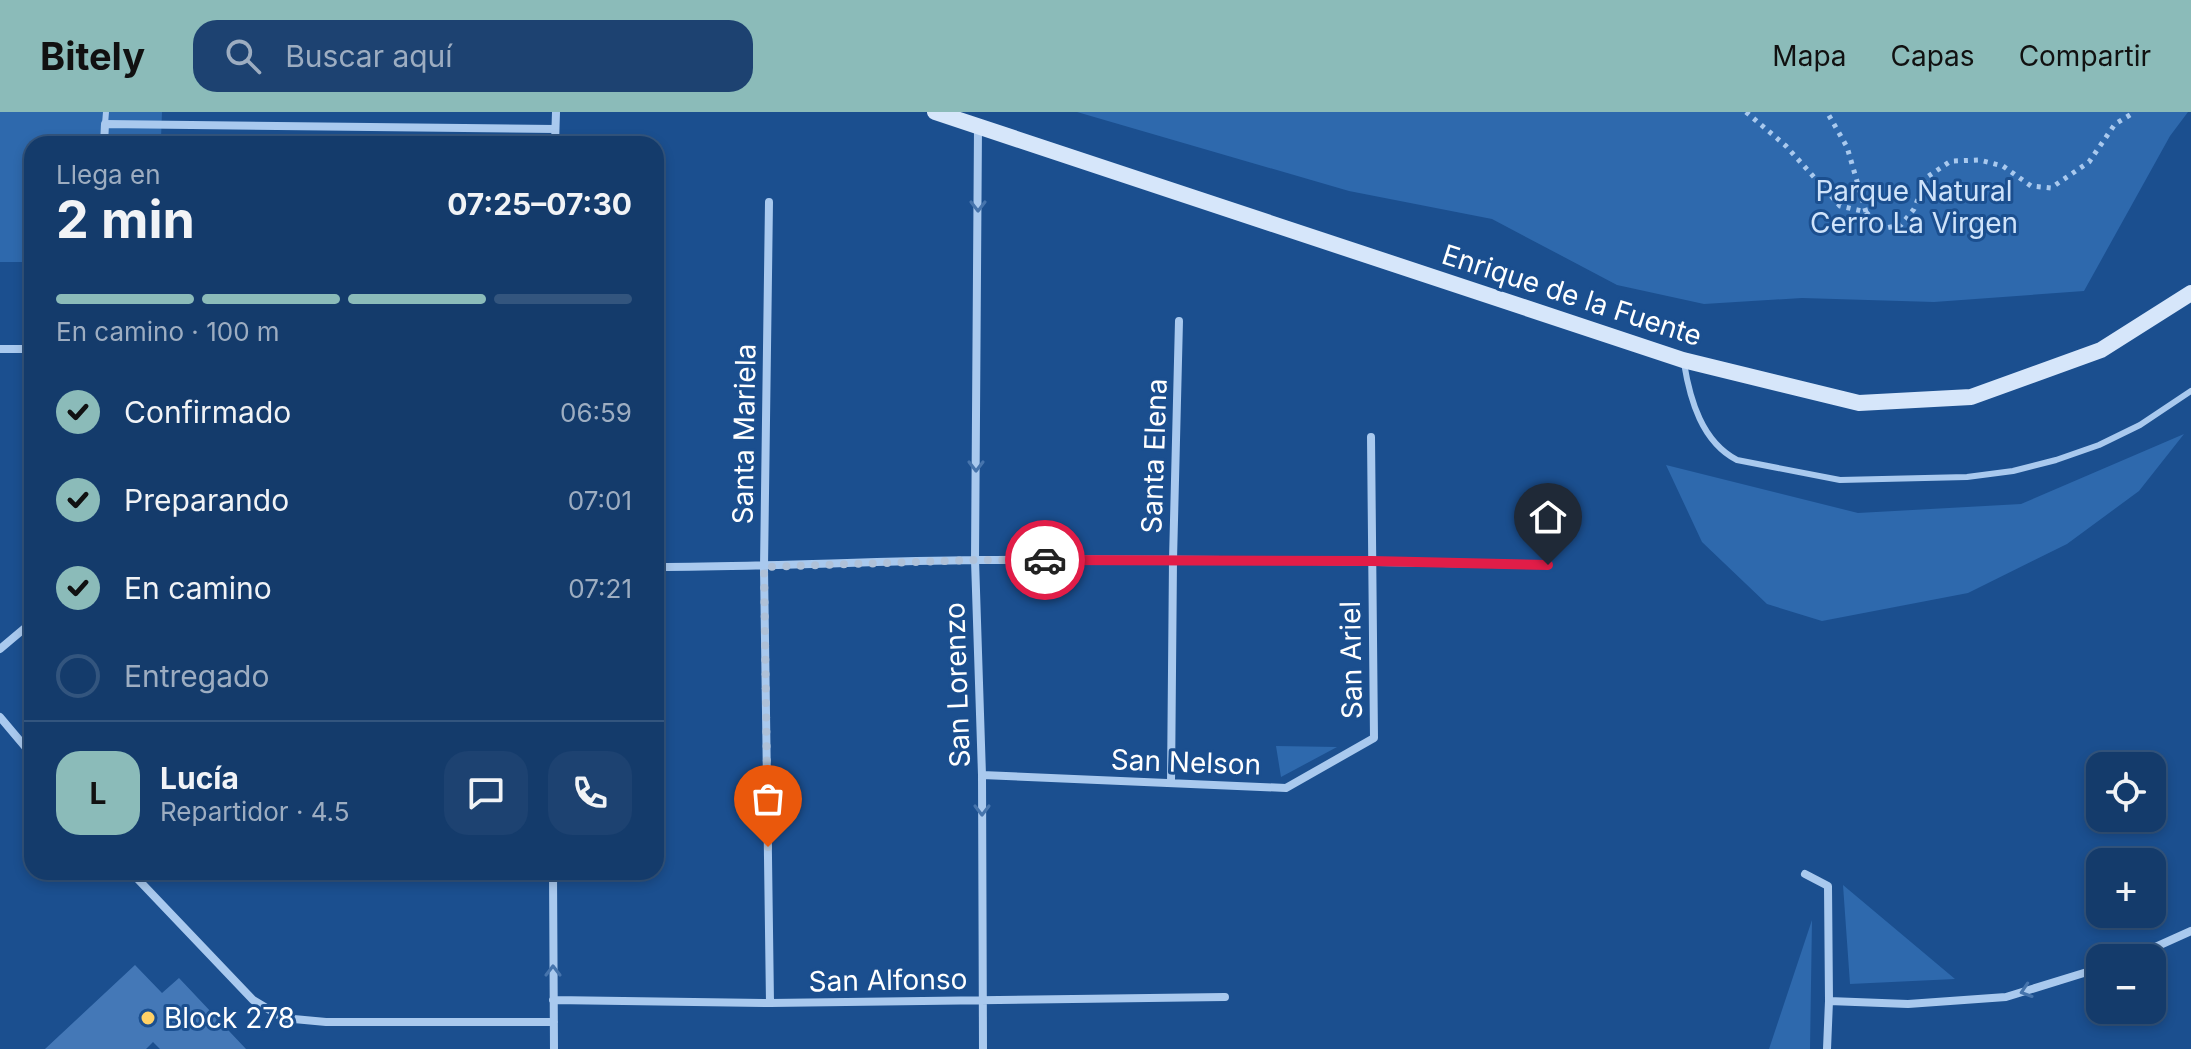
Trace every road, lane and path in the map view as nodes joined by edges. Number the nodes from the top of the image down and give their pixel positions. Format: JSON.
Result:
{"nodes":[{"id":1,"x":106,"y":112,"type":"edge"},
{"id":2,"x":556,"y":112,"type":"edge"},
{"id":3,"x":935,"y":112,"type":"edge"},
{"id":4,"x":1746,"y":112,"type":"edge"},
{"id":5,"x":1827,"y":112,"type":"edge"},
{"id":6,"x":2135,"y":112,"type":"edge"},
{"id":7,"x":105,"y":124,"type":"junction"},
{"id":8,"x":978,"y":128,"type":"junction"},
{"id":9,"x":555,"y":129,"type":"junction"},
{"id":10,"x":104,"y":136,"type":"edge"},
{"id":11,"x":555,"y":136,"type":"edge"},
{"id":12,"x":769,"y":202,"type":"dead end"},
{"id":13,"x":1866,"y":212,"type":"junction"},
{"id":14,"x":2191,"y":293,"type":"edge"},
{"id":15,"x":1179,"y":321,"type":"dead end"},
{"id":16,"x":0,"y":349,"type":"edge"},
{"id":17,"x":24,"y":349,"type":"edge"},
{"id":18,"x":1683,"y":360,"type":"junction"},
{"id":19,"x":2191,"y":391,"type":"edge"},
{"id":20,"x":1371,"y":437,"type":"dead end"},
{"id":21,"x":975,"y":560,"type":"junction"},
{"id":22,"x":1173,"y":560,"type":"junction"},
{"id":23,"x":1372,"y":561,"type":"junction"},
{"id":24,"x":1548,"y":565,"type":"dead end"},
{"id":25,"x":664,"y":567,"type":"edge"},
{"id":26,"x":764,"y":567,"type":"junction"},
{"id":27,"x":24,"y":629,"type":"edge"},
{"id":28,"x":0,"y":649,"type":"edge"},
{"id":29,"x":0,"y":717,"type":"edge"},
{"id":30,"x":1374,"y":738,"type":"joint"},
{"id":31,"x":24,"y":746,"type":"edge"},
{"id":32,"x":982,"y":775,"type":"junction"},
{"id":33,"x":1171,"y":783,"type":"junction"},
{"id":34,"x":1805,"y":874,"type":"dead end"},
{"id":35,"x":141,"y":880,"type":"edge"},
{"id":36,"x":553,"y":880,"type":"edge"},
{"id":37,"x":2191,"y":931,"type":"edge"},
{"id":38,"x":2162,"y":944,"type":"edge"},
{"id":39,"x":2086,"y":972,"type":"edge"},
{"id":40,"x":1225,"y":997,"type":"dead end"},
{"id":41,"x":553,"y":1000,"type":"junction"},
{"id":42,"x":983,"y":1000,"type":"junction"},
{"id":43,"x":1829,"y":1001,"type":"junction"},
{"id":44,"x":770,"y":1003,"type":"junction"},
{"id":45,"x":554,"y":1022,"type":"junction"},
{"id":46,"x":554,"y":1049,"type":"edge"},
{"id":47,"x":983,"y":1049,"type":"edge"},
{"id":48,"x":1827,"y":1049,"type":"edge"}],
"edges":[{"from":1,"to":7,"type":"lane"},
{"from":2,"to":9,"type":"street"},
{"from":3,"to":8,"type":"main road","name":"Enrique de la Fuente"},
{"from":4,"to":13,"type":"path"},
{"from":5,"to":13,"type":"path"},
{"from":6,"to":13,"type":"path"},
{"from":7,"to":9,"type":"street"},
{"from":7,"to":10,"type":"street"},
{"from":8,"to":18,"type":"main road","name":"Enrique de la Fuente"},
{"from":8,"to":21,"type":"street","name":"San Lorenzo","one_way":true},
{"from":9,"to":11,"type":"street"},
{"from":12,"to":26,"type":"street","name":"Santa Mariela"},
{"from":14,"to":18,"type":"main road","name":"Enrique de la Fuente"},
{"from":15,"to":22,"type":"street","name":"Santa Elena"},
{"from":16,"to":17,"type":"street"},
{"from":18,"to":19,"type":"lane"},
{"from":20,"to":23,"type":"street","name":"San Ariel"},
{"from":21,"to":22,"type":"street"},
{"from":21,"to":26,"type":"street"},
{"from":21,"to":32,"type":"street","name":"San Lorenzo"},
{"from":22,"to":23,"type":"street"},
{"from":22,"to":33,"type":"street","name":"Santa Elena"},
{"from":23,"to":24,"type":"street"},
{"from":23,"to":30,"type":"street","name":"San Ariel"},
{"from":25,"to":26,"type":"street"},
{"from":26,"to":44,"type":"street","name":"Santa Mariela"},
{"from":27,"to":28,"type":"street"},
{"from":29,"to":31,"type":"street"},
{"from":30,"to":33,"type":"street","name":"San Nelson"},
{"from":32,"to":33,"type":"street","name":"San Nelson"},
{"from":32,"to":42,"type":"street","name":"San Lorenzo","one_way":true},
{"from":34,"to":43,"type":"street"},
{"from":35,"to":45,"type":"street"},
{"from":41,"to":36,"type":"street","one_way":true},
{"from":37,"to":38,"type":"street"},
{"from":39,"to":43,"type":"street","one_way":true},
{"from":40,"to":42,"type":"street","name":"San Alfonso"},
{"from":41,"to":44,"type":"street","name":"San Alfonso"},
{"from":41,"to":45,"type":"street"},
{"from":42,"to":44,"type":"street","name":"San Alfonso"},
{"from":42,"to":47,"type":"street","name":"San Lorenzo"},
{"from":43,"to":48,"type":"street"},
{"from":45,"to":46,"type":"street"}]}
